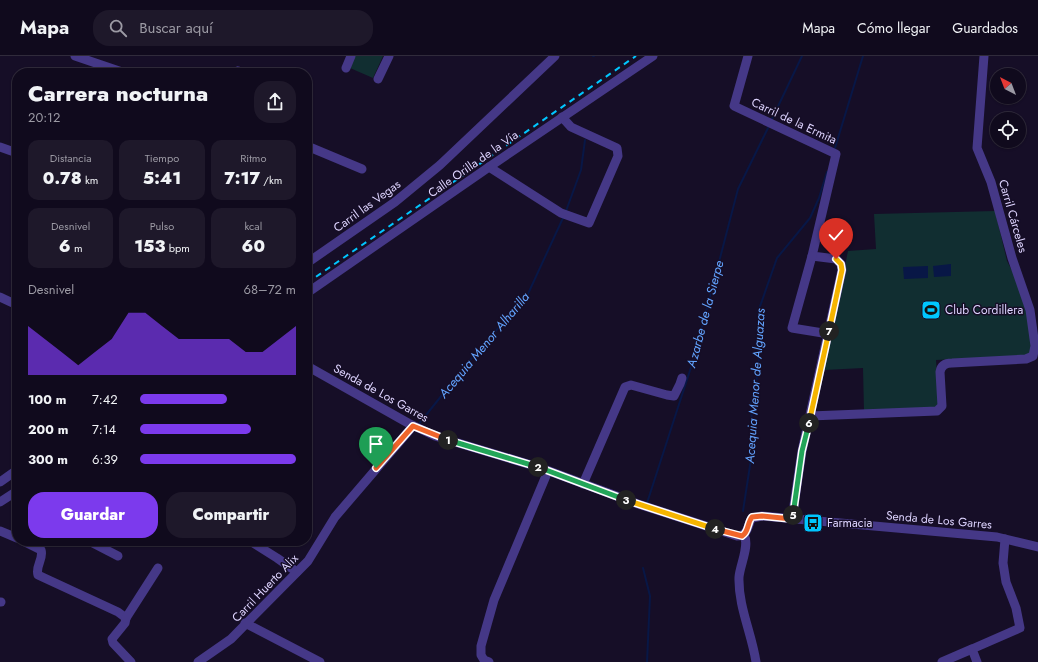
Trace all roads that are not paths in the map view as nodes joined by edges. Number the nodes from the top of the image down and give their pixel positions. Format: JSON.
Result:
{"nodes":[{"id":1,"x":75,"y":56,"type":"edge"},
{"id":2,"x":352,"y":56,"type":"edge"},
{"id":3,"x":389,"y":56,"type":"edge"},
{"id":4,"x":555,"y":56,"type":"edge"},
{"id":5,"x":653,"y":56,"type":"edge"},
{"id":6,"x":748,"y":56,"type":"edge"},
{"id":7,"x":984,"y":56,"type":"edge"},
{"id":8,"x":110,"y":68,"type":"edge"},
{"id":9,"x":346,"y":68,"type":"dead end"},
{"id":10,"x":378,"y":79,"type":"dead end"},
{"id":11,"x":562,"y":117,"type":"junction"},
{"id":12,"x":0,"y":147,"type":"edge"},
{"id":13,"x":312,"y":148,"type":"edge"},
{"id":14,"x":12,"y":151,"type":"edge"},
{"id":15,"x":489,"y":167,"type":"junction"},
{"id":16,"x":362,"y":169,"type":"dead end"},
{"id":17,"x":812,"y":256,"type":"junction"},
{"id":18,"x":312,"y":260,"type":"edge"},
{"id":19,"x":312,"y":290,"type":"edge"},
{"id":20,"x":0,"y":297,"type":"edge"},
{"id":21,"x":12,"y":303,"type":"edge"},
{"id":22,"x":829,"y":334,"type":"junction"},
{"id":23,"x":312,"y":369,"type":"edge"},
{"id":24,"x":682,"y":378,"type":"dead end"},
{"id":25,"x":810,"y":416,"type":"junction"},
{"id":26,"x":413,"y":426,"type":"junction"},
{"id":27,"x":548,"y":471,"type":"junction"},
{"id":28,"x":12,"y":474,"type":"edge"},
{"id":29,"x":0,"y":482,"type":"edge"},
{"id":30,"x":583,"y":484,"type":"junction"},
{"id":31,"x":12,"y":494,"type":"edge"},
{"id":32,"x":0,"y":502,"type":"edge"},
{"id":33,"x":792,"y":519,"type":"junction"},
{"id":34,"x":0,"y":531,"type":"edge"},
{"id":35,"x":744,"y":535,"type":"junction"},
{"id":36,"x":12,"y":536,"type":"edge"},
{"id":37,"x":1005,"y":539,"type":"junction"},
{"id":38,"x":33,"y":546,"type":"edge"},
{"id":39,"x":99,"y":546,"type":"edge"},
{"id":40,"x":258,"y":546,"type":"edge"},
{"id":41,"x":1038,"y":547,"type":"edge"},
{"id":42,"x":118,"y":556,"type":"dead end"},
{"id":43,"x":158,"y":568,"type":"dead end"},
{"id":44,"x":297,"y":572,"type":"junction"},
{"id":45,"x":126,"y":618,"type":"junction"},
{"id":46,"x":246,"y":623,"type":"junction"},
{"id":47,"x":972,"y":649,"type":"junction"},
{"id":48,"x":131,"y":662,"type":"edge"},
{"id":49,"x":198,"y":662,"type":"edge"},
{"id":50,"x":320,"y":662,"type":"edge"},
{"id":51,"x":489,"y":662,"type":"edge"},
{"id":52,"x":756,"y":662,"type":"edge"},
{"id":53,"x":942,"y":662,"type":"edge"},
{"id":54,"x":977,"y":662,"type":"edge"}],
"edges":[{"from":1,"to":8,"type":"street"},
{"from":2,"to":9,"type":"street"},
{"from":3,"to":10,"type":"street"},
{"from":4,"to":18,"type":"street","name":"Carril las Vegas"},
{"from":5,"to":11,"type":"street","name":"Calle Orilla de la Vía"},
{"from":6,"to":17,"type":"street","name":"Carril de la Ermita"},
{"from":7,"to":25,"type":"street","name":"Carril Cárceles"},
{"from":11,"to":15,"type":"street","name":"Calle Orilla de la Vía"},
{"from":11,"to":15,"type":"street"},
{"from":12,"to":14,"type":"street"},
{"from":13,"to":16,"type":"street"},
{"from":15,"to":19,"type":"street","name":"Calle Orilla de la Vía"},
{"from":17,"to":22,"type":"street"},
{"from":17,"to":22,"type":"street"},
{"from":20,"to":21,"type":"street"},
{"from":22,"to":25,"type":"street"},
{"from":23,"to":26,"type":"street","name":"Senda de Los Garres"},
{"from":24,"to":30,"type":"street"},
{"from":25,"to":33,"type":"street"},
{"from":26,"to":27,"type":"street","name":"Senda de Los Garres"},
{"from":26,"to":44,"type":"street","name":"Carril Huerto Alix"},
{"from":27,"to":30,"type":"street","name":"Senda de Los Garres"},
{"from":27,"to":51,"type":"street"},
{"from":28,"to":29,"type":"street"},
{"from":30,"to":35,"type":"street","name":"Senda de Los Garres"},
{"from":31,"to":32,"type":"street"},
{"from":33,"to":35,"type":"street","name":"Senda de Los Garres"},
{"from":33,"to":37,"type":"street","name":"Senda de Los Garres"},
{"from":34,"to":36,"type":"street"},
{"from":35,"to":52,"type":"street"},
{"from":37,"to":41,"type":"street","name":"Senda de Los Garres"},
{"from":37,"to":47,"type":"street"},
{"from":38,"to":45,"type":"street"},
{"from":39,"to":42,"type":"street"},
{"from":40,"to":44,"type":"street"},
{"from":43,"to":45,"type":"street"},
{"from":44,"to":46,"type":"street","name":"Carril Huerto Alix"},
{"from":45,"to":48,"type":"street"},
{"from":46,"to":49,"type":"street","name":"Carril Huerto Alix"},
{"from":46,"to":50,"type":"street"},
{"from":47,"to":53,"type":"street"},
{"from":47,"to":54,"type":"street"}]}
